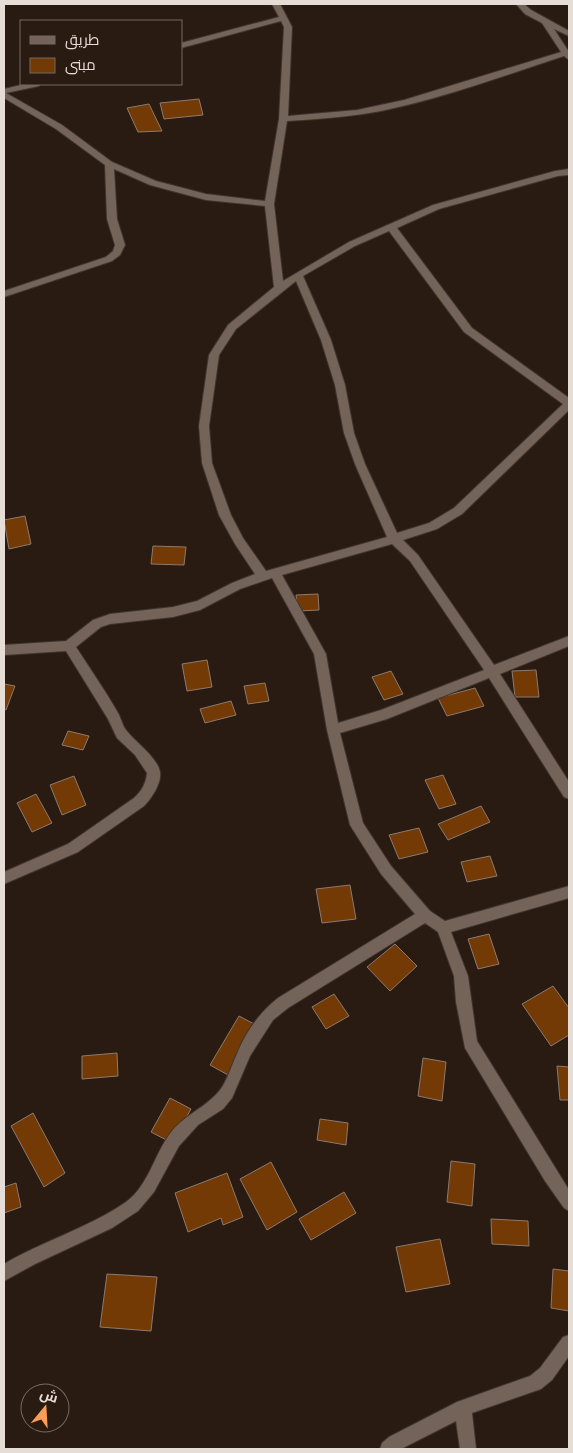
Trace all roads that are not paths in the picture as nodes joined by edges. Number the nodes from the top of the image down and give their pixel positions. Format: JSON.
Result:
{"nodes":[{"id":1,"x":276,"y":4,"type":"edge"},
{"id":2,"x":520,"y":4,"type":"edge"},
{"id":3,"x":283,"y":18,"type":"junction"},
{"id":4,"x":544,"y":21,"type":"junction"},
{"id":5,"x":569,"y":34,"type":"edge"},
{"id":6,"x":182,"y":46,"type":"edge"},
{"id":7,"x":567,"y":56,"type":"edge"},
{"id":8,"x":32,"y":85,"type":"edge"},
{"id":9,"x":4,"y":93,"type":"edge"},
{"id":10,"x":283,"y":119,"type":"junction"},
{"id":11,"x":108,"y":164,"type":"junction"},
{"id":12,"x":569,"y":172,"type":"edge"},
{"id":13,"x":269,"y":204,"type":"junction"},
{"id":14,"x":392,"y":227,"type":"junction"},
{"id":15,"x":298,"y":275,"type":"junction"},
{"id":16,"x":280,"y":288,"type":"junction"},
{"id":17,"x":4,"y":294,"type":"edge"},
{"id":18,"x":569,"y":403,"type":"edge"},
{"id":19,"x":394,"y":539,"type":"junction"},
{"id":20,"x":269,"y":574,"type":"junction"},
{"id":21,"x":569,"y":641,"type":"edge"},
{"id":22,"x":69,"y":646,"type":"junction"},
{"id":23,"x":4,"y":650,"type":"edge"},
{"id":24,"x":492,"y":672,"type":"junction"},
{"id":25,"x":333,"y":730,"type":"junction"},
{"id":26,"x":569,"y":793,"type":"edge"},
{"id":27,"x":4,"y":878,"type":"edge"},
{"id":28,"x":569,"y":892,"type":"edge"},
{"id":29,"x":425,"y":915,"type":"junction"},
{"id":30,"x":443,"y":928,"type":"junction"},
{"id":31,"x":569,"y":1203,"type":"edge"},
{"id":32,"x":4,"y":1273,"type":"edge"},
{"id":33,"x":569,"y":1343,"type":"edge"},
{"id":34,"x":463,"y":1408,"type":"junction"},
{"id":35,"x":388,"y":1449,"type":"edge"},
{"id":36,"x":468,"y":1449,"type":"edge"}],
"edges":[{"from":1,"to":3,"type":"street"},
{"from":2,"to":4,"type":"street"},
{"from":3,"to":6,"type":"street"},
{"from":3,"to":10,"type":"street"},
{"from":4,"to":5,"type":"street"},
{"from":4,"to":7,"type":"street"},
{"from":7,"to":10,"type":"street"},
{"from":8,"to":9,"type":"street"},
{"from":9,"to":11,"type":"street"},
{"from":10,"to":13,"type":"street"},
{"from":11,"to":13,"type":"street"},
{"from":11,"to":17,"type":"street"},
{"from":12,"to":14,"type":"street"},
{"from":13,"to":16,"type":"street"},
{"from":14,"to":15,"type":"street"},
{"from":14,"to":18,"type":"street"},
{"from":15,"to":16,"type":"street"},
{"from":15,"to":19,"type":"street"},
{"from":16,"to":20,"type":"street"},
{"from":18,"to":19,"type":"street"},
{"from":19,"to":20,"type":"street"},
{"from":19,"to":24,"type":"street"},
{"from":20,"to":22,"type":"street"},
{"from":20,"to":25,"type":"street"},
{"from":21,"to":24,"type":"street"},
{"from":22,"to":23,"type":"street"},
{"from":22,"to":27,"type":"street"},
{"from":24,"to":25,"type":"street"},
{"from":24,"to":26,"type":"street"},
{"from":25,"to":29,"type":"street"},
{"from":28,"to":30,"type":"street"},
{"from":29,"to":30,"type":"street"},
{"from":29,"to":32,"type":"street"},
{"from":30,"to":31,"type":"street"},
{"from":33,"to":34,"type":"street"},
{"from":34,"to":35,"type":"street"},
{"from":34,"to":36,"type":"street"}]}
